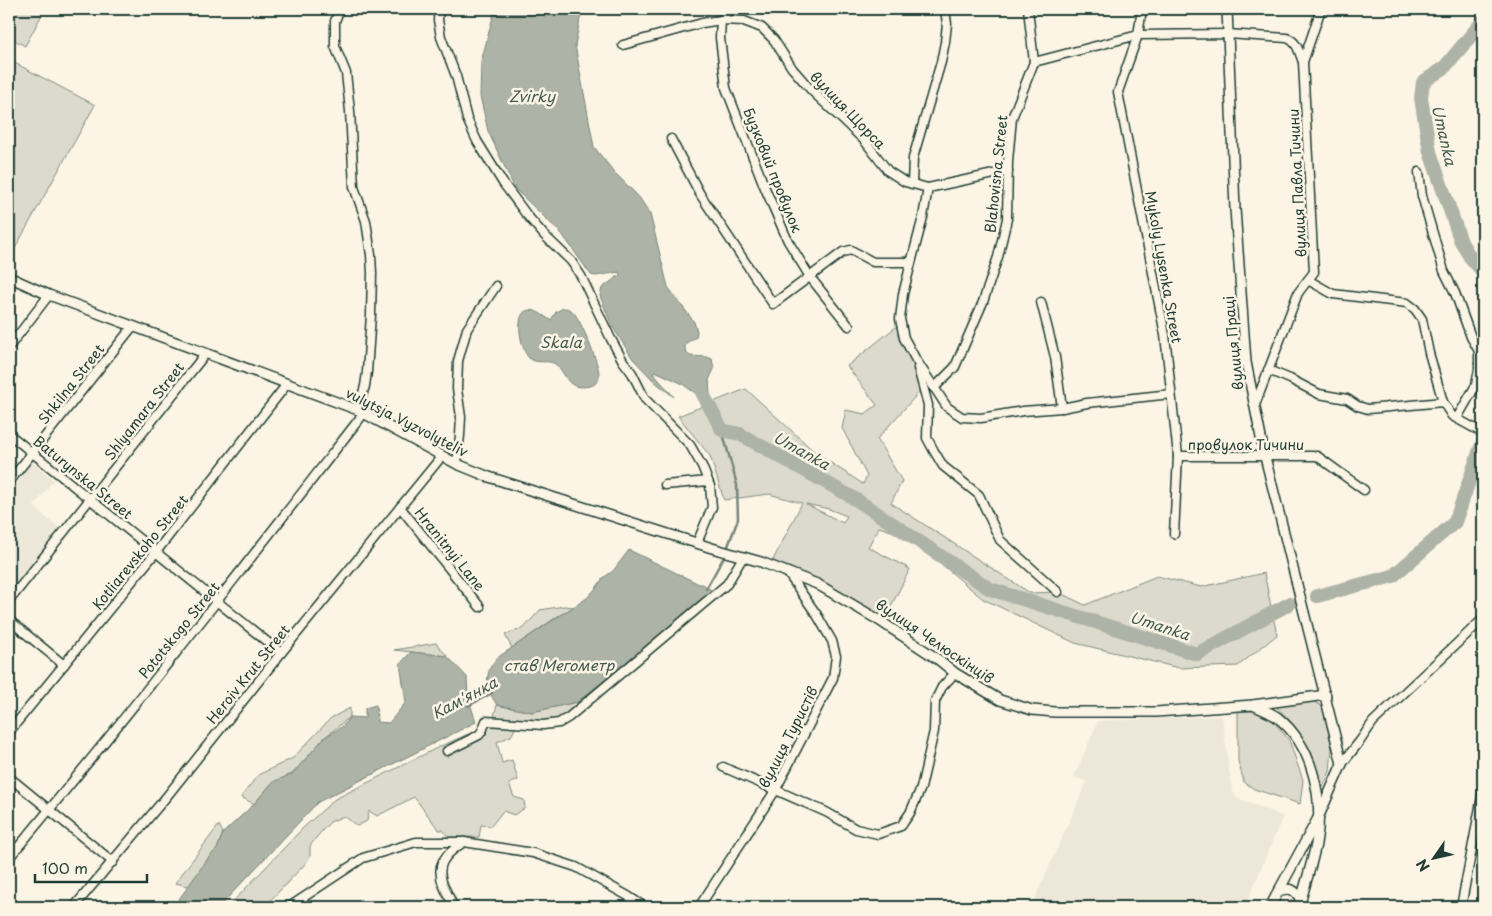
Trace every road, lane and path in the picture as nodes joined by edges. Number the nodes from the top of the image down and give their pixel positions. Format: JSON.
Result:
{"nodes":[{"id":1,"x":340,"y":9,"type":"edge"},
{"id":2,"x":439,"y":9,"type":"edge"},
{"id":3,"x":729,"y":9,"type":"edge"},
{"id":4,"x":945,"y":9,"type":"edge"},
{"id":5,"x":1028,"y":9,"type":"edge"},
{"id":6,"x":1142,"y":9,"type":"edge"},
{"id":7,"x":1226,"y":9,"type":"edge"},
{"id":8,"x":1321,"y":9,"type":"edge"},
{"id":9,"x":721,"y":20,"type":"junction"},
{"id":10,"x":1228,"y":34,"type":"junction"},
{"id":11,"x":1138,"y":35,"type":"junction"},
{"id":12,"x":623,"y":45,"type":"dead end"},
{"id":13,"x":1034,"y":62,"type":"junction"},
{"id":14,"x":1303,"y":62,"type":"junction"},
{"id":15,"x":671,"y":139,"type":"dead end"},
{"id":16,"x":1008,"y":171,"type":"junction"},
{"id":17,"x":1419,"y":172,"type":"dead end"},
{"id":18,"x":912,"y":184,"type":"junction"},
{"id":19,"x":928,"y":188,"type":"junction"},
{"id":20,"x":910,"y":262,"type":"junction"},
{"id":21,"x":810,"y":277,"type":"junction"},
{"id":22,"x":9,"y":278,"type":"edge"},
{"id":23,"x":1308,"y":280,"type":"junction"},
{"id":24,"x":496,"y":286,"type":"dead end"},
{"id":25,"x":49,"y":295,"type":"junction"},
{"id":26,"x":1042,"y":302,"type":"dead end"},
{"id":27,"x":133,"y":326,"type":"junction"},
{"id":28,"x":849,"y":326,"type":"dead end"},
{"id":29,"x":9,"y":347,"type":"edge"},
{"id":30,"x":206,"y":353,"type":"junction"},
{"id":31,"x":916,"y":360,"type":"junction"},
{"id":32,"x":1268,"y":370,"type":"junction"},
{"id":33,"x":287,"y":384,"type":"junction"},
{"id":34,"x":934,"y":388,"type":"junction"},
{"id":35,"x":1171,"y":394,"type":"junction"},
{"id":36,"x":1443,"y":402,"type":"junction"},
{"id":37,"x":1254,"y":405,"type":"junction"},
{"id":38,"x":1062,"y":408,"type":"junction"},
{"id":39,"x":361,"y":411,"type":"junction"},
{"id":40,"x":1457,"y":418,"type":"junction"},
{"id":41,"x":1483,"y":433,"type":"edge"},
{"id":42,"x":9,"y":434,"type":"edge"},
{"id":43,"x":32,"y":453,"type":"junction"},
{"id":44,"x":442,"y":456,"type":"junction"},
{"id":45,"x":1178,"y":456,"type":"junction"},
{"id":46,"x":1265,"y":456,"type":"junction"},
{"id":47,"x":457,"y":464,"type":"junction"},
{"id":48,"x":9,"y":482,"type":"edge"},
{"id":49,"x":708,"y":482,"type":"junction"},
{"id":50,"x":664,"y":485,"type":"dead end"},
{"id":51,"x":1364,"y":490,"type":"dead end"},
{"id":52,"x":90,"y":499,"type":"junction"},
{"id":53,"x":400,"y":507,"type":"junction"},
{"id":54,"x":1174,"y":534,"type":"dead end"},
{"id":55,"x":697,"y":543,"type":"junction"},
{"id":56,"x":156,"y":552,"type":"junction"},
{"id":57,"x":740,"y":556,"type":"junction"},
{"id":58,"x":787,"y":572,"type":"junction"},
{"id":59,"x":1058,"y":592,"type":"dead end"},
{"id":60,"x":9,"y":601,"type":"edge"},
{"id":61,"x":217,"y":602,"type":"junction"},
{"id":62,"x":480,"y":607,"type":"dead end"},
{"id":63,"x":1483,"y":619,"type":"edge"},
{"id":64,"x":9,"y":620,"type":"edge"},
{"id":65,"x":281,"y":653,"type":"junction"},
{"id":66,"x":64,"y":665,"type":"junction"},
{"id":67,"x":955,"y":673,"type":"junction"},
{"id":68,"x":1326,"y":695,"type":"junction"},
{"id":69,"x":1253,"y":705,"type":"junction"},
{"id":70,"x":9,"y":732,"type":"edge"},
{"id":71,"x":448,"y":751,"type":"dead end"},
{"id":72,"x":1342,"y":764,"type":"junction"},
{"id":73,"x":723,"y":767,"type":"dead end"},
{"id":74,"x":9,"y":777,"type":"edge"},
{"id":75,"x":775,"y":791,"type":"junction"},
{"id":76,"x":1483,"y":791,"type":"edge"},
{"id":77,"x":50,"y":810,"type":"junction"},
{"id":78,"x":1318,"y":818,"type":"junction"},
{"id":79,"x":464,"y":842,"type":"junction"},
{"id":80,"x":9,"y":858,"type":"edge"},
{"id":81,"x":113,"y":862,"type":"junction"},
{"id":82,"x":1278,"y":891,"type":"junction"},
{"id":83,"x":1299,"y":904,"type":"edge"},
{"id":84,"x":74,"y":907,"type":"edge"},
{"id":85,"x":289,"y":907,"type":"edge"},
{"id":86,"x":450,"y":907,"type":"edge"},
{"id":87,"x":645,"y":907,"type":"edge"},
{"id":88,"x":699,"y":907,"type":"edge"},
{"id":89,"x":1270,"y":907,"type":"edge"},
{"id":90,"x":1461,"y":907,"type":"edge"}],
"edges":[{"from":1,"to":39,"type":"street"},
{"from":2,"to":49,"type":"street"},
{"from":3,"to":9,"type":"street"},
{"from":4,"to":18,"type":"street"},
{"from":5,"to":13,"type":"street","name":"Blahovisna Street"},
{"from":6,"to":11,"type":"street","name":"Mykoly Lysenka Street"},
{"from":7,"to":10,"type":"main road","name":"вулиця Праці"},
{"from":8,"to":14,"type":"street","name":"вулиця Павла Тичини"},
{"from":9,"to":12,"type":"street","name":"вулиця Щорса"},
{"from":9,"to":18,"type":"street","name":"вулиця Щорса"},
{"from":9,"to":21,"type":"street","name":"Бузковий провулок"},
{"from":10,"to":11,"type":"street"},
{"from":10,"to":14,"type":"street"},
{"from":10,"to":37,"type":"main road","name":"вулиця Праці"},
{"from":11,"to":13,"type":"street"},
{"from":11,"to":35,"type":"street","name":"Mykoly Lysenka Street"},
{"from":13,"to":16,"type":"street","name":"Blahovisna Street"},
{"from":14,"to":23,"type":"street","name":"вулиця Павла Тичини"},
{"from":15,"to":21,"type":"street"},
{"from":16,"to":19,"type":"street"},
{"from":16,"to":34,"type":"street","name":"Blahovisna Street"},
{"from":17,"to":40,"type":"street"},
{"from":18,"to":19,"type":"street","name":"вулиця Щорса"},
{"from":19,"to":20,"type":"street"},
{"from":20,"to":21,"type":"street"},
{"from":20,"to":31,"type":"street"},
{"from":21,"to":28,"type":"street","name":"Бузковий провулок"},
{"from":22,"to":25,"type":"main road","name":"vulytsja Vyzvolyteliv"},
{"from":23,"to":32,"type":"street","name":"вулиця Павла Тичини"},
{"from":23,"to":36,"type":"street"},
{"from":24,"to":47,"type":"street"},
{"from":25,"to":27,"type":"main road","name":"vulytsja Vyzvolyteliv"},
{"from":25,"to":29,"type":"street"},
{"from":26,"to":38,"type":"street"},
{"from":27,"to":30,"type":"main road","name":"vulytsja Vyzvolyteliv"},
{"from":27,"to":43,"type":"street","name":"Shkilna Street"},
{"from":30,"to":33,"type":"main road","name":"vulytsja Vyzvolyteliv"},
{"from":30,"to":52,"type":"street","name":"Shlyamara Street"},
{"from":31,"to":34,"type":"street"},
{"from":31,"to":59,"type":"street"},
{"from":32,"to":36,"type":"street"},
{"from":32,"to":37,"type":"street","name":"вулиця Павла Тичини"},
{"from":33,"to":39,"type":"main road","name":"vulytsja Vyzvolyteliv"},
{"from":33,"to":56,"type":"street","name":"Kotliarevskoho Street"},
{"from":34,"to":38,"type":"street"},
{"from":35,"to":38,"type":"street"},
{"from":35,"to":45,"type":"street","name":"Mykoly Lysenka Street"},
{"from":36,"to":40,"type":"street"},
{"from":37,"to":46,"type":"main road","name":"вулиця Праці"},
{"from":39,"to":44,"type":"main road","name":"vulytsja Vyzvolyteliv"},
{"from":39,"to":61,"type":"street","name":"Pototskogo Street"},
{"from":40,"to":41,"type":"street"},
{"from":42,"to":43,"type":"street","name":"Baturynska Street"},
{"from":43,"to":48,"type":"street","name":"Shkilna Street"},
{"from":43,"to":52,"type":"street","name":"Baturynska Street"},
{"from":44,"to":47,"type":"main road","name":"vulytsja Vyzvolyteliv"},
{"from":44,"to":53,"type":"street","name":"Heroiv Krut Street"},
{"from":45,"to":46,"type":"street","name":"провулок Тичини"},
{"from":45,"to":54,"type":"street","name":"Mykoly Lysenka Street"},
{"from":46,"to":51,"type":"street","name":"провулок Тичини"},
{"from":46,"to":68,"type":"main road","name":"вулиця Праці"},
{"from":47,"to":55,"type":"main road","name":"vulytsja Vyzvolyteliv"},
{"from":49,"to":50,"type":"street"},
{"from":49,"to":55,"type":"street"},
{"from":52,"to":56,"type":"street","name":"Baturynska Street"},
{"from":52,"to":60,"type":"street","name":"Shlyamara Street"},
{"from":53,"to":62,"type":"street","name":"Hranitnyi Lane"},
{"from":53,"to":65,"type":"street","name":"Heroiv Krut Street"},
{"from":55,"to":57,"type":"main road","name":"vulytsja Vyzvolyteliv"},
{"from":56,"to":61,"type":"street","name":"Baturynska Street"},
{"from":56,"to":66,"type":"street","name":"Kotliarevskoho Street"},
{"from":57,"to":58,"type":"main road","name":"вулиця Челюскінців"},
{"from":57,"to":71,"type":"street"},
{"from":58,"to":67,"type":"main road","name":"вулиця Челюскінців"},
{"from":58,"to":75,"type":"street","name":"вулиця Туристів"},
{"from":61,"to":65,"type":"street","name":"Baturynska Street"},
{"from":61,"to":77,"type":"street","name":"Pototskogo Street"},
{"from":63,"to":72,"type":"street"},
{"from":64,"to":66,"type":"street"},
{"from":65,"to":81,"type":"street","name":"Heroiv Krut Street"},
{"from":66,"to":70,"type":"street","name":"Kotliarevskoho Street"},
{"from":67,"to":69,"type":"main road","name":"вулиця Челюскінців"},
{"from":67,"to":75,"type":"street"},
{"from":68,"to":69,"type":"main road","name":"вулиця Челюскінців"},
{"from":68,"to":72,"type":"main road","name":"вулиця Праці"},
{"from":69,"to":78,"type":"main road"},
{"from":72,"to":78,"type":"main road"},
{"from":73,"to":75,"type":"street"},
{"from":74,"to":77,"type":"street"},
{"from":75,"to":88,"type":"street","name":"вулиця Туристів"},
{"from":76,"to":90,"type":"street"},
{"from":77,"to":80,"type":"street","name":"Pototskogo Street"},
{"from":77,"to":81,"type":"street"},
{"from":78,"to":82,"type":"main road"},
{"from":78,"to":83,"type":"main road"},
{"from":79,"to":85,"type":"street"},
{"from":79,"to":86,"type":"street"},
{"from":79,"to":87,"type":"street"},
{"from":81,"to":84,"type":"street","name":"Heroiv Krut Street"},
{"from":82,"to":83,"type":"main road"},
{"from":82,"to":89,"type":"main road"}]}
